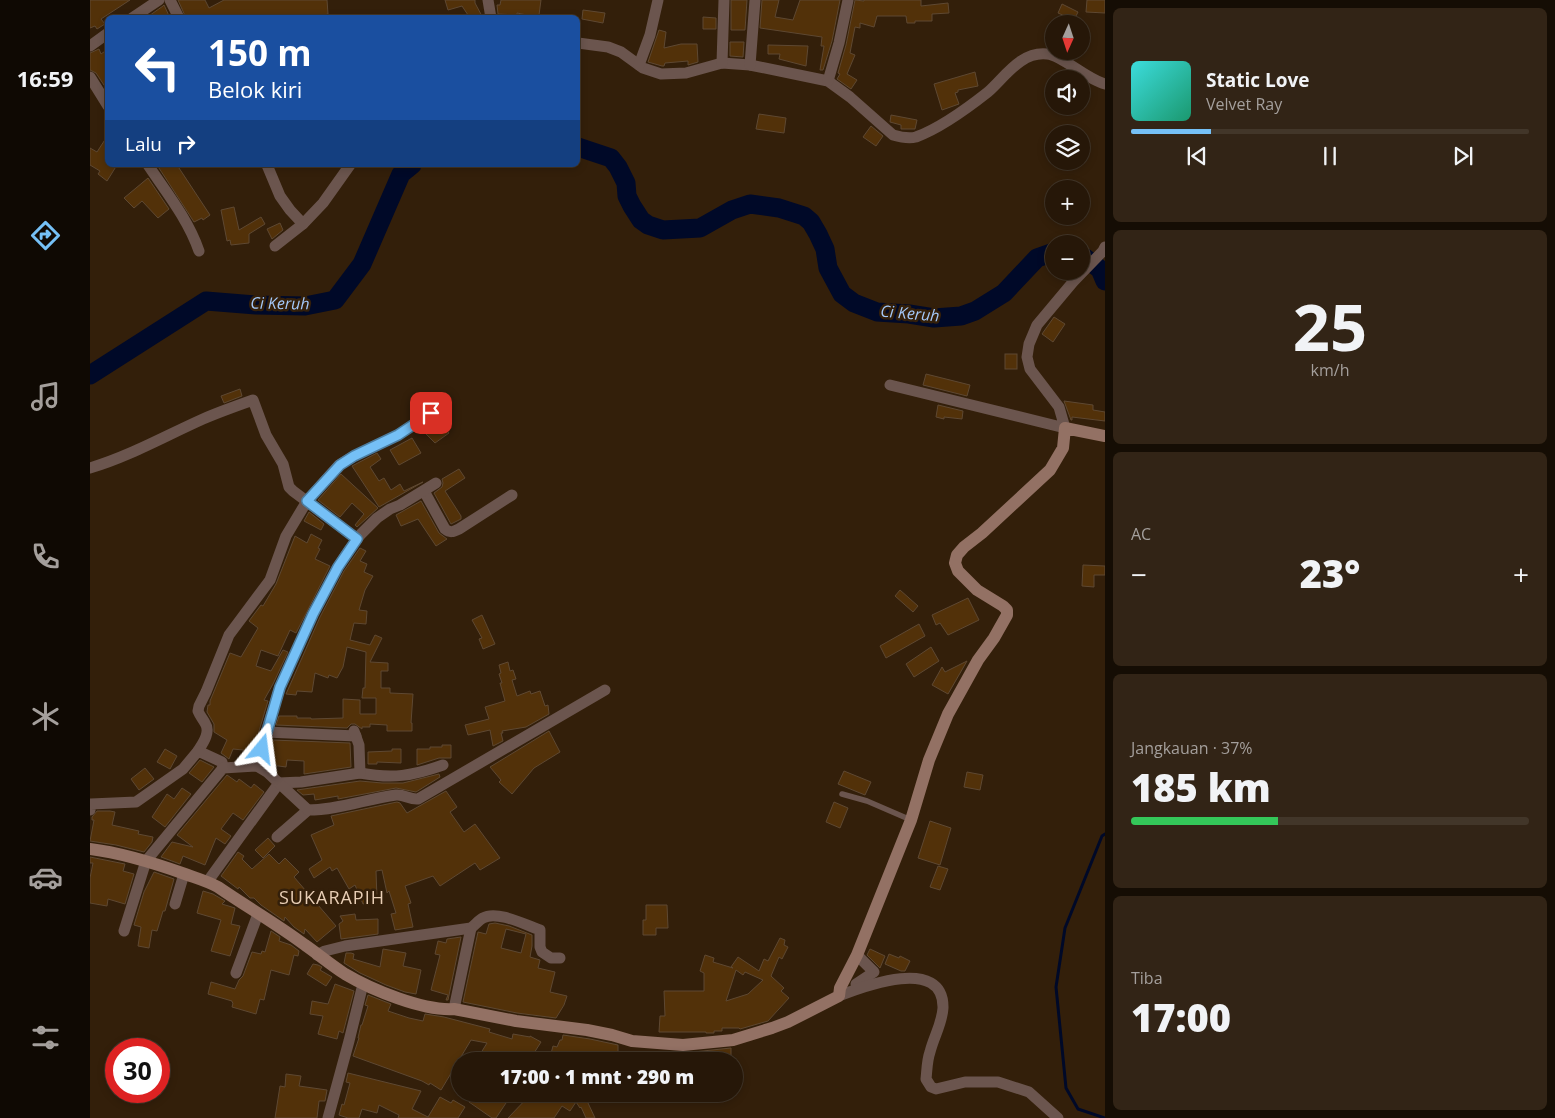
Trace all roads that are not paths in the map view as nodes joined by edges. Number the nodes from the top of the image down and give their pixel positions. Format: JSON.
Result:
{"nodes":[{"id":1,"x":159,"y":0,"type":"edge"},
{"id":2,"x":170,"y":0,"type":"edge"},
{"id":3,"x":488,"y":0,"type":"edge"},
{"id":4,"x":658,"y":0,"type":"edge"},
{"id":5,"x":724,"y":0,"type":"edge"},
{"id":6,"x":754,"y":0,"type":"edge"},
{"id":7,"x":848,"y":0,"type":"edge"},
{"id":8,"x":136,"y":15,"type":"edge"},
{"id":9,"x":178,"y":15,"type":"edge"},
{"id":10,"x":490,"y":15,"type":"edge"},
{"id":11,"x":105,"y":35,"type":"edge"},
{"id":12,"x":580,"y":42,"type":"edge"},
{"id":13,"x":90,"y":46,"type":"edge"},
{"id":14,"x":722,"y":63,"type":"junction"},
{"id":15,"x":639,"y":65,"type":"junction"},
{"id":16,"x":750,"y":65,"type":"junction"},
{"id":17,"x":90,"y":77,"type":"edge"},
{"id":18,"x":828,"y":81,"type":"junction"},
{"id":19,"x":1105,"y":84,"type":"edge"},
{"id":20,"x":105,"y":101,"type":"edge"},
{"id":21,"x":149,"y":167,"type":"edge"},
{"id":22,"x":268,"y":167,"type":"edge"},
{"id":23,"x":349,"y":167,"type":"edge"},
{"id":24,"x":304,"y":224,"type":"junction"},
{"id":25,"x":275,"y":246,"type":"dead end"},
{"id":26,"x":1104,"y":249,"type":"edge"},
{"id":27,"x":199,"y":250,"type":"dead end"},
{"id":28,"x":890,"y":385,"type":"dead end"},
{"id":29,"x":431,"y":413,"type":"dead end"},
{"id":30,"x":1065,"y":428,"type":"junction"},
{"id":31,"x":1105,"y":436,"type":"edge"},
{"id":32,"x":90,"y":468,"type":"edge"},
{"id":33,"x":436,"y":484,"type":"dead end"},
{"id":34,"x":424,"y":491,"type":"junction"},
{"id":35,"x":512,"y":495,"type":"dead end"},
{"id":36,"x":307,"y":501,"type":"junction"},
{"id":37,"x":357,"y":539,"type":"junction"},
{"id":38,"x":605,"y":690,"type":"dead end"},
{"id":39,"x":266,"y":732,"type":"junction"},
{"id":40,"x":198,"y":751,"type":"junction"},
{"id":41,"x":444,"y":765,"type":"dead end"},
{"id":42,"x":257,"y":766,"type":"junction"},
{"id":43,"x":223,"y":768,"type":"junction"},
{"id":44,"x":360,"y":773,"type":"junction"},
{"id":45,"x":279,"y":783,"type":"junction"},
{"id":46,"x":842,"y":794,"type":"dead end"},
{"id":47,"x":90,"y":806,"type":"edge"},
{"id":48,"x":308,"y":810,"type":"junction"},
{"id":49,"x":911,"y":820,"type":"junction"},
{"id":50,"x":277,"y":837,"type":"dead end"},
{"id":51,"x":90,"y":849,"type":"edge"},
{"id":52,"x":146,"y":861,"type":"junction"},
{"id":53,"x":184,"y":874,"type":"junction"},
{"id":54,"x":208,"y":881,"type":"junction"},
{"id":55,"x":175,"y":904,"type":"dead end"},
{"id":56,"x":258,"y":914,"type":"junction"},
{"id":57,"x":471,"y":928,"type":"junction"},
{"id":58,"x":124,"y":931,"type":"dead end"},
{"id":59,"x":317,"y":954,"type":"junction"},
{"id":60,"x":857,"y":955,"type":"junction"},
{"id":61,"x":560,"y":958,"type":"dead end"},
{"id":62,"x":236,"y":974,"type":"dead end"},
{"id":63,"x":844,"y":979,"type":"junction"},
{"id":64,"x":363,"y":984,"type":"junction"},
{"id":65,"x":839,"y":996,"type":"junction"},
{"id":66,"x":454,"y":1009,"type":"junction"},
{"id":67,"x":328,"y":1118,"type":"edge"},
{"id":68,"x":1058,"y":1118,"type":"edge"}],
"edges":[{"from":1,"to":8,"type":"street"},
{"from":2,"to":9,"type":"street"},
{"from":3,"to":10,"type":"street"},
{"from":4,"to":15,"type":"street"},
{"from":5,"to":14,"type":"street"},
{"from":6,"to":16,"type":"street"},
{"from":7,"to":18,"type":"street"},
{"from":11,"to":13,"type":"street"},
{"from":12,"to":15,"type":"street"},
{"from":14,"to":15,"type":"street"},
{"from":14,"to":16,"type":"street"},
{"from":16,"to":18,"type":"street"},
{"from":17,"to":20,"type":"street"},
{"from":18,"to":19,"type":"street"},
{"from":21,"to":27,"type":"street"},
{"from":22,"to":24,"type":"street"},
{"from":23,"to":24,"type":"street"},
{"from":24,"to":25,"type":"street"},
{"from":26,"to":30,"type":"street"},
{"from":28,"to":30,"type":"street"},
{"from":29,"to":36,"type":"street"},
{"from":30,"to":31,"type":"street"},
{"from":30,"to":49,"type":"street"},
{"from":32,"to":36,"type":"street"},
{"from":33,"to":34,"type":"street"},
{"from":34,"to":35,"type":"street"},
{"from":34,"to":37,"type":"street"},
{"from":36,"to":37,"type":"street"},
{"from":36,"to":40,"type":"street"},
{"from":37,"to":39,"type":"street"},
{"from":38,"to":48,"type":"street"},
{"from":39,"to":42,"type":"street"},
{"from":39,"to":44,"type":"street"},
{"from":40,"to":43,"type":"street"},
{"from":40,"to":47,"type":"street"},
{"from":41,"to":44,"type":"street"},
{"from":42,"to":43,"type":"street"},
{"from":42,"to":45,"type":"street"},
{"from":43,"to":52,"type":"street"},
{"from":44,"to":45,"type":"street"},
{"from":45,"to":48,"type":"street"},
{"from":45,"to":54,"type":"street"},
{"from":46,"to":49,"type":"lane"},
{"from":48,"to":50,"type":"street"},
{"from":49,"to":60,"type":"street"},
{"from":51,"to":52,"type":"street"},
{"from":52,"to":53,"type":"street"},
{"from":52,"to":58,"type":"street"},
{"from":53,"to":54,"type":"street"},
{"from":53,"to":55,"type":"street"},
{"from":54,"to":56,"type":"street"},
{"from":56,"to":59,"type":"street"},
{"from":56,"to":62,"type":"street"},
{"from":57,"to":59,"type":"street"},
{"from":57,"to":61,"type":"street"},
{"from":57,"to":66,"type":"street"},
{"from":59,"to":64,"type":"street"},
{"from":60,"to":63,"type":"street"},
{"from":60,"to":63,"type":"street"},
{"from":63,"to":65,"type":"street"},
{"from":64,"to":66,"type":"street"},
{"from":64,"to":67,"type":"street"},
{"from":65,"to":66,"type":"street"},
{"from":65,"to":68,"type":"street"}]}
